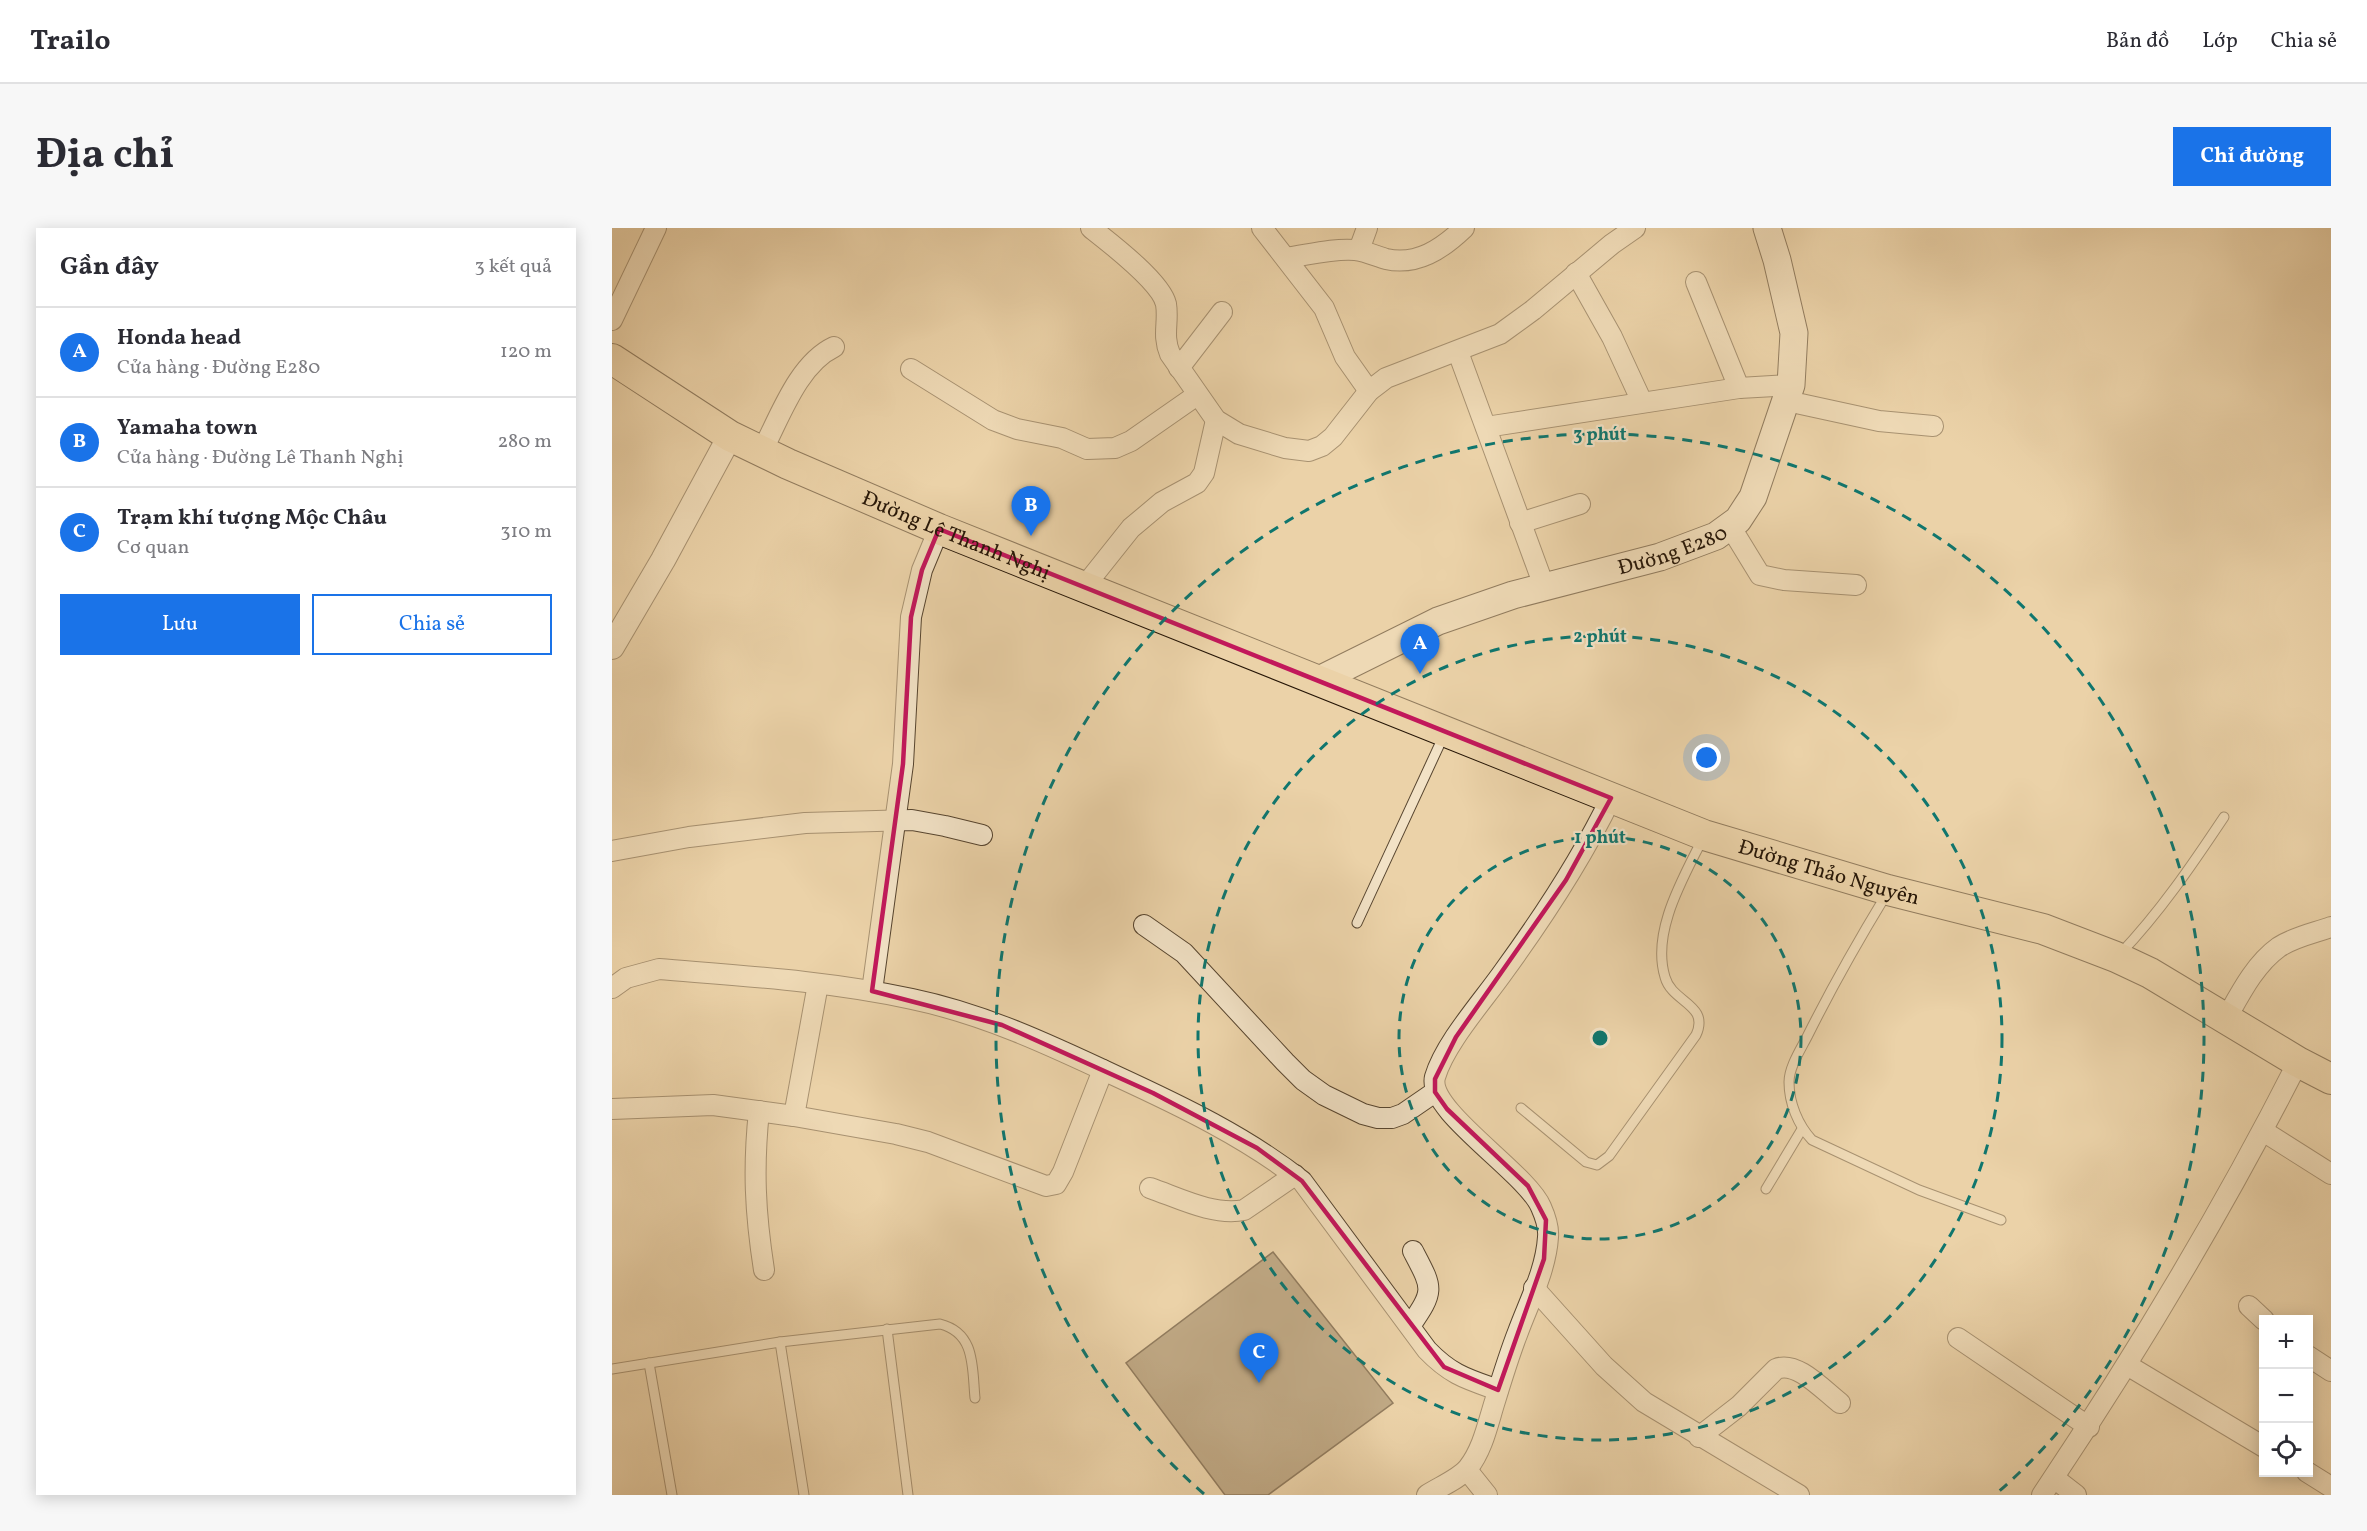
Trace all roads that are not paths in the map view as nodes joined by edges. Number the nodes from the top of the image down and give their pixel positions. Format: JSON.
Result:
{"nodes":[{"id":1,"x":656,"y":228,"type":"edge"},
{"id":2,"x":1091,"y":228,"type":"edge"},
{"id":3,"x":1262,"y":228,"type":"edge"},
{"id":4,"x":1367,"y":228,"type":"edge"},
{"id":5,"x":1464,"y":228,"type":"edge"},
{"id":6,"x":1635,"y":228,"type":"edge"},
{"id":7,"x":1767,"y":228,"type":"edge"},
{"id":8,"x":1359,"y":250,"type":"junction"},
{"id":9,"x":1286,"y":258,"type":"junction"},
{"id":10,"x":1576,"y":273,"type":"junction"},
{"id":11,"x":1696,"y":282,"type":"dead end"},
{"id":12,"x":1222,"y":312,"type":"dead end"},
{"id":13,"x":612,"y":320,"type":"edge"},
{"id":14,"x":834,"y":347,"type":"dead end"},
{"id":15,"x":1458,"y":352,"type":"junction"},
{"id":16,"x":612,"y":359,"type":"edge"},
{"id":17,"x":1179,"y":368,"type":"junction"},
{"id":18,"x":911,"y":369,"type":"dead end"},
{"id":19,"x":1739,"y":388,"type":"junction"},
{"id":20,"x":1370,"y":392,"type":"junction"},
{"id":21,"x":1789,"y":393,"type":"junction"},
{"id":22,"x":1197,"y":395,"type":"junction"},
{"id":23,"x":1642,"y":402,"type":"junction"},
{"id":24,"x":1216,"y":420,"type":"junction"},
{"id":25,"x":1933,"y":426,"type":"dead end"},
{"id":26,"x":1486,"y":427,"type":"junction"},
{"id":27,"x":730,"y":436,"type":"junction"},
{"id":28,"x":762,"y":451,"type":"junction"},
{"id":29,"x":1580,"y":504,"type":"dead end"},
{"id":30,"x":1520,"y":523,"type":"junction"},
{"id":31,"x":1730,"y":526,"type":"junction"},
{"id":32,"x":939,"y":529,"type":"junction"},
{"id":33,"x":1856,"y":585,"type":"dead end"},
{"id":34,"x":1544,"y":586,"type":"junction"},
{"id":35,"x":1084,"y":587,"type":"junction"},
{"id":36,"x":612,"y":647,"type":"edge"},
{"id":37,"x":1317,"y":681,"type":"junction"},
{"id":38,"x":1446,"y":730,"type":"junction"},
{"id":39,"x":1611,"y":798,"type":"junction"},
{"id":40,"x":2224,"y":817,"type":"dead end"},
{"id":41,"x":895,"y":819,"type":"junction"},
{"id":42,"x":982,"y":835,"type":"dead end"},
{"id":43,"x":1704,"y":835,"type":"junction"},
{"id":44,"x":612,"y":851,"type":"edge"},
{"id":45,"x":1888,"y":890,"type":"junction"},
{"id":46,"x":1358,"y":923,"type":"dead end"},
{"id":47,"x":1144,"y":925,"type":"dead end"},
{"id":48,"x":2331,"y":927,"type":"edge"},
{"id":49,"x":2116,"y":957,"type":"junction"},
{"id":50,"x":818,"y":984,"type":"junction"},
{"id":51,"x":612,"y":987,"type":"edge"},
{"id":52,"x":872,"y":991,"type":"junction"},
{"id":53,"x":2226,"y":1019,"type":"junction"},
{"id":54,"x":2298,"y":1062,"type":"junction"},
{"id":55,"x":1103,"y":1070,"type":"junction"},
{"id":56,"x":2331,"y":1079,"type":"edge"},
{"id":57,"x":1435,"y":1092,"type":"junction"},
{"id":58,"x":1521,"y":1108,"type":"dead end"},
{"id":59,"x":612,"y":1109,"type":"edge"},
{"id":60,"x":759,"y":1111,"type":"junction"},
{"id":61,"x":794,"y":1116,"type":"junction"},
{"id":62,"x":1802,"y":1129,"type":"junction"},
{"id":63,"x":2263,"y":1131,"type":"junction"},
{"id":64,"x":2331,"y":1174,"type":"edge"},
{"id":65,"x":1295,"y":1175,"type":"junction"},
{"id":66,"x":1149,"y":1188,"type":"dead end"},
{"id":67,"x":1766,"y":1189,"type":"dead end"},
{"id":68,"x":2001,"y":1220,"type":"dead end"},
{"id":69,"x":1413,"y":1251,"type":"dead end"},
{"id":70,"x":764,"y":1270,"type":"dead end"},
{"id":71,"x":1534,"y":1288,"type":"junction"},
{"id":72,"x":2249,"y":1306,"type":"dead end"},
{"id":73,"x":2259,"y":1315,"type":"edge"},
{"id":74,"x":1410,"y":1326,"type":"junction"},
{"id":75,"x":887,"y":1329,"type":"junction"},
{"id":76,"x":1958,"y":1338,"type":"dead end"},
{"id":77,"x":780,"y":1342,"type":"junction"},
{"id":78,"x":2313,"y":1359,"type":"edge"},
{"id":79,"x":649,"y":1363,"type":"junction"},
{"id":80,"x":2127,"y":1365,"type":"junction"},
{"id":81,"x":612,"y":1369,"type":"edge"},
{"id":82,"x":2331,"y":1371,"type":"edge"},
{"id":83,"x":1498,"y":1390,"type":"junction"},
{"id":84,"x":975,"y":1398,"type":"dead end"},
{"id":85,"x":1840,"y":1404,"type":"dead end"},
{"id":86,"x":2089,"y":1427,"type":"junction"},
{"id":87,"x":1699,"y":1437,"type":"junction"},
{"id":88,"x":2259,"y":1444,"type":"edge"},
{"id":89,"x":1467,"y":1470,"type":"junction"},
{"id":90,"x":2313,"y":1476,"type":"edge"},
{"id":91,"x":2054,"y":1478,"type":"junction"},
{"id":92,"x":2331,"y":1486,"type":"edge"},
{"id":93,"x":672,"y":1495,"type":"edge"},
{"id":94,"x":804,"y":1495,"type":"edge"},
{"id":95,"x":908,"y":1495,"type":"edge"},
{"id":96,"x":1427,"y":1495,"type":"edge"},
{"id":97,"x":1487,"y":1495,"type":"edge"},
{"id":98,"x":1799,"y":1495,"type":"edge"},
{"id":99,"x":2042,"y":1495,"type":"edge"},
{"id":100,"x":2076,"y":1495,"type":"edge"}],
"edges":[{"from":1,"to":13,"type":"street"},
{"from":2,"to":17,"type":"street"},
{"from":3,"to":9,"type":"street"},
{"from":4,"to":8,"type":"street"},
{"from":5,"to":8,"type":"street"},
{"from":6,"to":10,"type":"street"},
{"from":7,"to":21,"type":"main road","name":"Đường E280"},
{"from":8,"to":9,"type":"street"},
{"from":9,"to":20,"type":"street"},
{"from":10,"to":15,"type":"street"},
{"from":10,"to":23,"type":"street"},
{"from":11,"to":19,"type":"street"},
{"from":12,"to":17,"type":"street"},
{"from":14,"to":28,"type":"street"},
{"from":15,"to":20,"type":"street"},
{"from":15,"to":26,"type":"street"},
{"from":16,"to":27,"type":"main road","name":"Đường Lê Thanh Nghị"},
{"from":17,"to":22,"type":"street"},
{"from":18,"to":22,"type":"street"},
{"from":19,"to":21,"type":"street"},
{"from":19,"to":23,"type":"street"},
{"from":20,"to":24,"type":"street"},
{"from":21,"to":25,"type":"street"},
{"from":21,"to":31,"type":"main road","name":"Đường E280"},
{"from":22,"to":24,"type":"street"},
{"from":23,"to":26,"type":"street"},
{"from":24,"to":35,"type":"street"},
{"from":26,"to":30,"type":"street"},
{"from":27,"to":28,"type":"main road","name":"Đường Lê Thanh Nghị"},
{"from":27,"to":36,"type":"street"},
{"from":28,"to":32,"type":"main road","name":"Đường Lê Thanh Nghị"},
{"from":29,"to":30,"type":"street"},
{"from":30,"to":34,"type":"street"},
{"from":31,"to":33,"type":"street"},
{"from":31,"to":34,"type":"main road","name":"Đường E280"},
{"from":32,"to":35,"type":"main road","name":"Đường Lê Thanh Nghị"},
{"from":32,"to":41,"type":"street"},
{"from":34,"to":37,"type":"main road","name":"Đường E280"},
{"from":35,"to":37,"type":"main road","name":"Đường Lê Thanh Nghị"},
{"from":37,"to":38,"type":"main road","name":"Đường Thảo Nguyên"},
{"from":38,"to":39,"type":"main road","name":"Đường Thảo Nguyên"},
{"from":38,"to":46,"type":"lane"},
{"from":39,"to":43,"type":"main road","name":"Đường Thảo Nguyên"},
{"from":39,"to":57,"type":"street"},
{"from":40,"to":49,"type":"lane"},
{"from":41,"to":42,"type":"street"},
{"from":41,"to":44,"type":"street"},
{"from":41,"to":52,"type":"street"},
{"from":43,"to":45,"type":"main road","name":"Đường Thảo Nguyên"},
{"from":43,"to":58,"type":"lane"},
{"from":45,"to":49,"type":"main road","name":"Đường Thảo Nguyên"},
{"from":45,"to":62,"type":"lane"},
{"from":47,"to":57,"type":"street"},
{"from":48,"to":53,"type":"street"},
{"from":49,"to":53,"type":"main road","name":"Đường Thảo Nguyên"},
{"from":50,"to":51,"type":"street"},
{"from":50,"to":52,"type":"street"},
{"from":50,"to":61,"type":"street"},
{"from":52,"to":55,"type":"street"},
{"from":53,"to":54,"type":"main road","name":"Đường Thảo Nguyên"},
{"from":54,"to":56,"type":"main road","name":"Đường Thảo Nguyên"},
{"from":54,"to":63,"type":"street"},
{"from":55,"to":61,"type":"street"},
{"from":55,"to":65,"type":"street"},
{"from":57,"to":71,"type":"street"},
{"from":59,"to":60,"type":"street"},
{"from":60,"to":61,"type":"street"},
{"from":60,"to":70,"type":"street"},
{"from":62,"to":67,"type":"lane"},
{"from":62,"to":68,"type":"lane"},
{"from":63,"to":64,"type":"street"},
{"from":63,"to":80,"type":"street"},
{"from":65,"to":66,"type":"street"},
{"from":65,"to":74,"type":"street"},
{"from":69,"to":74,"type":"street"},
{"from":71,"to":83,"type":"street"},
{"from":71,"to":87,"type":"street"},
{"from":72,"to":73,"type":"street"},
{"from":74,"to":83,"type":"street"},
{"from":75,"to":77,"type":"lane"},
{"from":75,"to":84,"type":"lane"},
{"from":75,"to":95,"type":"lane"},
{"from":76,"to":86,"type":"street"},
{"from":77,"to":79,"type":"lane"},
{"from":77,"to":94,"type":"lane"},
{"from":78,"to":82,"type":"street"},
{"from":79,"to":81,"type":"lane"},
{"from":79,"to":93,"type":"lane"},
{"from":80,"to":86,"type":"street"},
{"from":80,"to":88,"type":"street"},
{"from":83,"to":89,"type":"street"},
{"from":85,"to":87,"type":"street"},
{"from":86,"to":91,"type":"street"},
{"from":87,"to":98,"type":"street"},
{"from":89,"to":96,"type":"street"},
{"from":89,"to":97,"type":"street"},
{"from":90,"to":92,"type":"street"},
{"from":91,"to":99,"type":"street"},
{"from":91,"to":100,"type":"street"}]}
